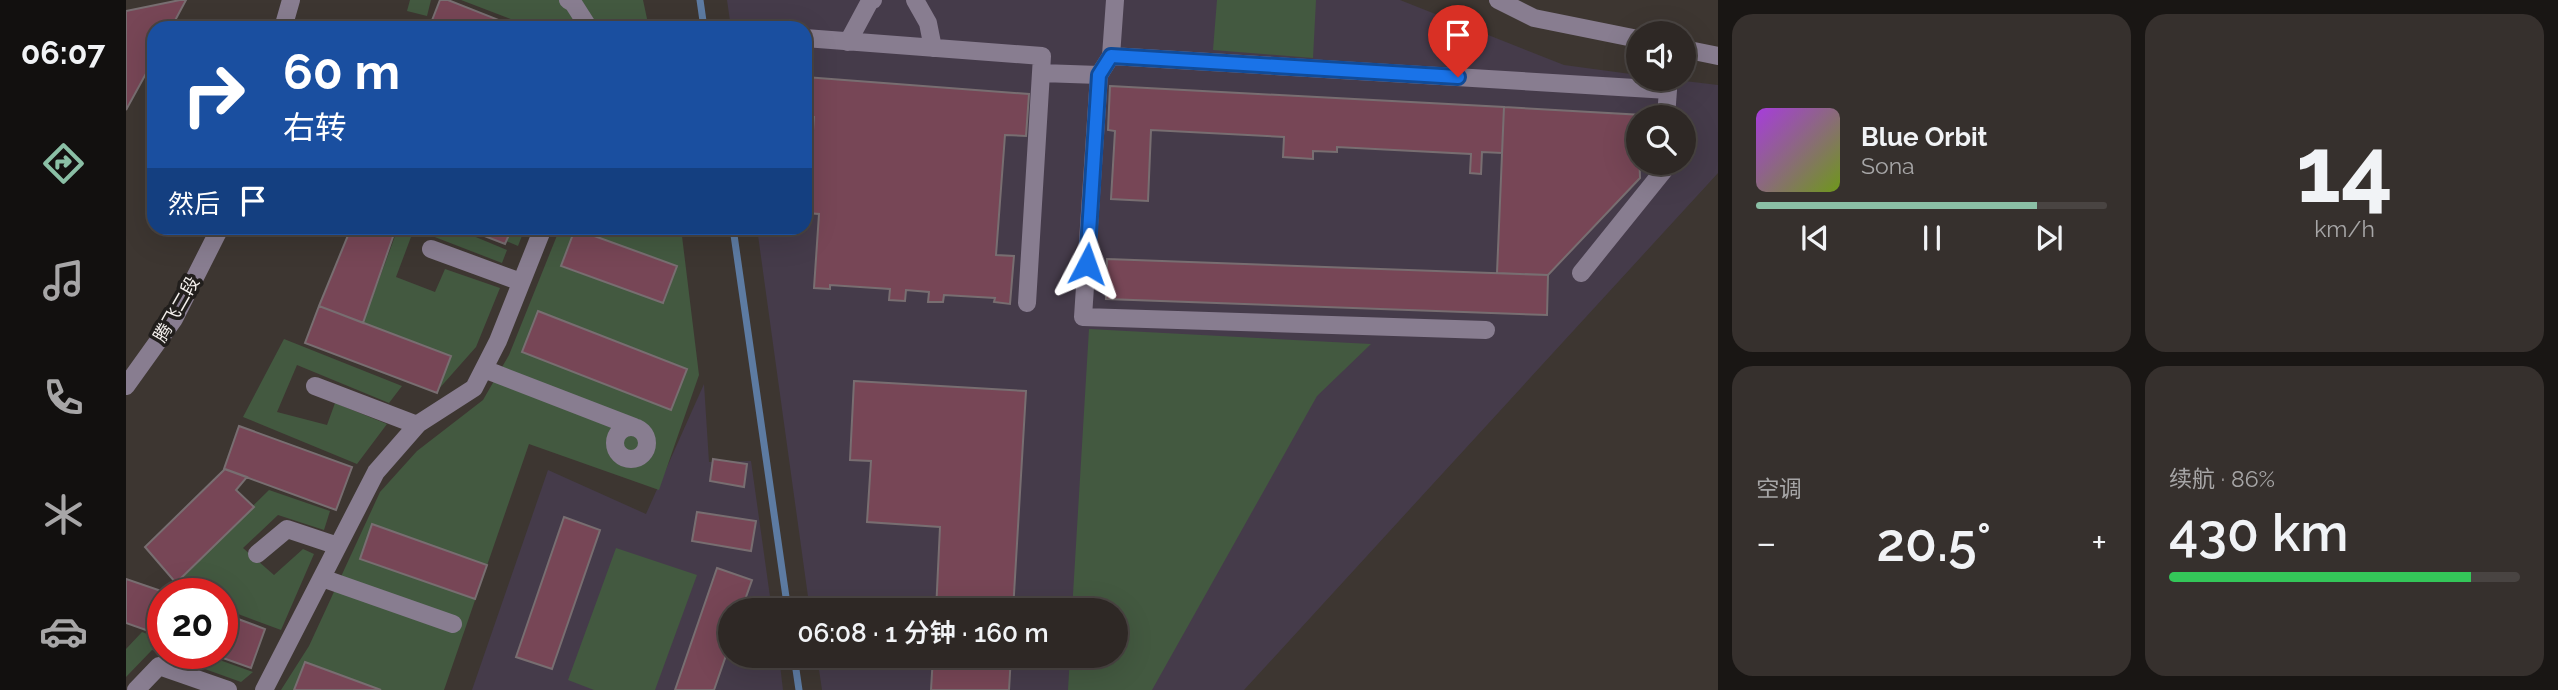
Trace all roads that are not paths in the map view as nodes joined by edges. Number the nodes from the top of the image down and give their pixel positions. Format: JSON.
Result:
{"nodes":[{"id":1,"x":290,"y":0,"type":"edge"},
{"id":2,"x":568,"y":0,"type":"edge"},
{"id":3,"x":873,"y":0,"type":"edge"},
{"id":4,"x":915,"y":0,"type":"edge"},
{"id":5,"x":1115,"y":0,"type":"edge"},
{"id":6,"x":1498,"y":0,"type":"edge"},
{"id":7,"x":285,"y":21,"type":"edge"},
{"id":8,"x":585,"y":21,"type":"edge"},
{"id":9,"x":1626,"y":37,"type":"edge"},
{"id":10,"x":812,"y":39,"type":"edge"},
{"id":11,"x":848,"y":42,"type":"junction"},
{"id":12,"x":933,"y":48,"type":"junction"},
{"id":13,"x":1696,"y":50,"type":"edge"},
{"id":14,"x":1718,"y":55,"type":"edge"},
{"id":15,"x":1111,"y":56,"type":"junction"},
{"id":16,"x":1041,"y":72,"type":"junction"},
{"id":17,"x":1099,"y":75,"type":"junction"},
{"id":18,"x":1667,"y":105,"type":"edge"},
{"id":19,"x":1660,"y":175,"type":"edge"},
{"id":20,"x":216,"y":235,"type":"edge"},
{"id":21,"x":540,"y":235,"type":"edge"},
{"id":22,"x":431,"y":249,"type":"dead end"},
{"id":23,"x":1581,"y":273,"type":"dead end"},
{"id":24,"x":521,"y":282,"type":"junction"},
{"id":25,"x":1027,"y":303,"type":"dead end"},
{"id":26,"x":1486,"y":330,"type":"dead end"},
{"id":27,"x":484,"y":369,"type":"junction"},
{"id":28,"x":126,"y":386,"type":"edge"},
{"id":29,"x":315,"y":386,"type":"dead end"},
{"id":30,"x":418,"y":425,"type":"junction"},
{"id":31,"x":634,"y":427,"type":"dead end"},
{"id":32,"x":338,"y":546,"type":"junction"},
{"id":33,"x":257,"y":554,"type":"dead end"},
{"id":34,"x":322,"y":578,"type":"junction"},
{"id":35,"x":453,"y":624,"type":"dead end"},
{"id":36,"x":136,"y":690,"type":"edge"},
{"id":37,"x":228,"y":690,"type":"edge"},
{"id":38,"x":264,"y":690,"type":"edge"}],
"edges":[{"from":1,"to":7,"type":"street"},
{"from":2,"to":8,"type":"street"},
{"from":3,"to":11,"type":"street"},
{"from":4,"to":12,"type":"street"},
{"from":5,"to":15,"type":"street"},
{"from":6,"to":9,"type":"street"},
{"from":10,"to":11,"type":"street"},
{"from":11,"to":12,"type":"street"},
{"from":12,"to":16,"type":"street"},
{"from":13,"to":14,"type":"street"},
{"from":15,"to":17,"type":"street"},
{"from":15,"to":18,"type":"street"},
{"from":16,"to":17,"type":"street"},
{"from":16,"to":25,"type":"street"},
{"from":17,"to":26,"type":"street"},
{"from":19,"to":23,"type":"street"},
{"from":20,"to":28,"type":"street","name":"腾飞二段"},
{"from":21,"to":24,"type":"street"},
{"from":22,"to":24,"type":"street"},
{"from":24,"to":27,"type":"street"},
{"from":27,"to":30,"type":"street"},
{"from":27,"to":31,"type":"street"},
{"from":29,"to":30,"type":"street"},
{"from":30,"to":32,"type":"street"},
{"from":32,"to":33,"type":"street"},
{"from":32,"to":34,"type":"street"},
{"from":34,"to":35,"type":"street"},
{"from":34,"to":38,"type":"street"},
{"from":36,"to":37,"type":"street"}]}
